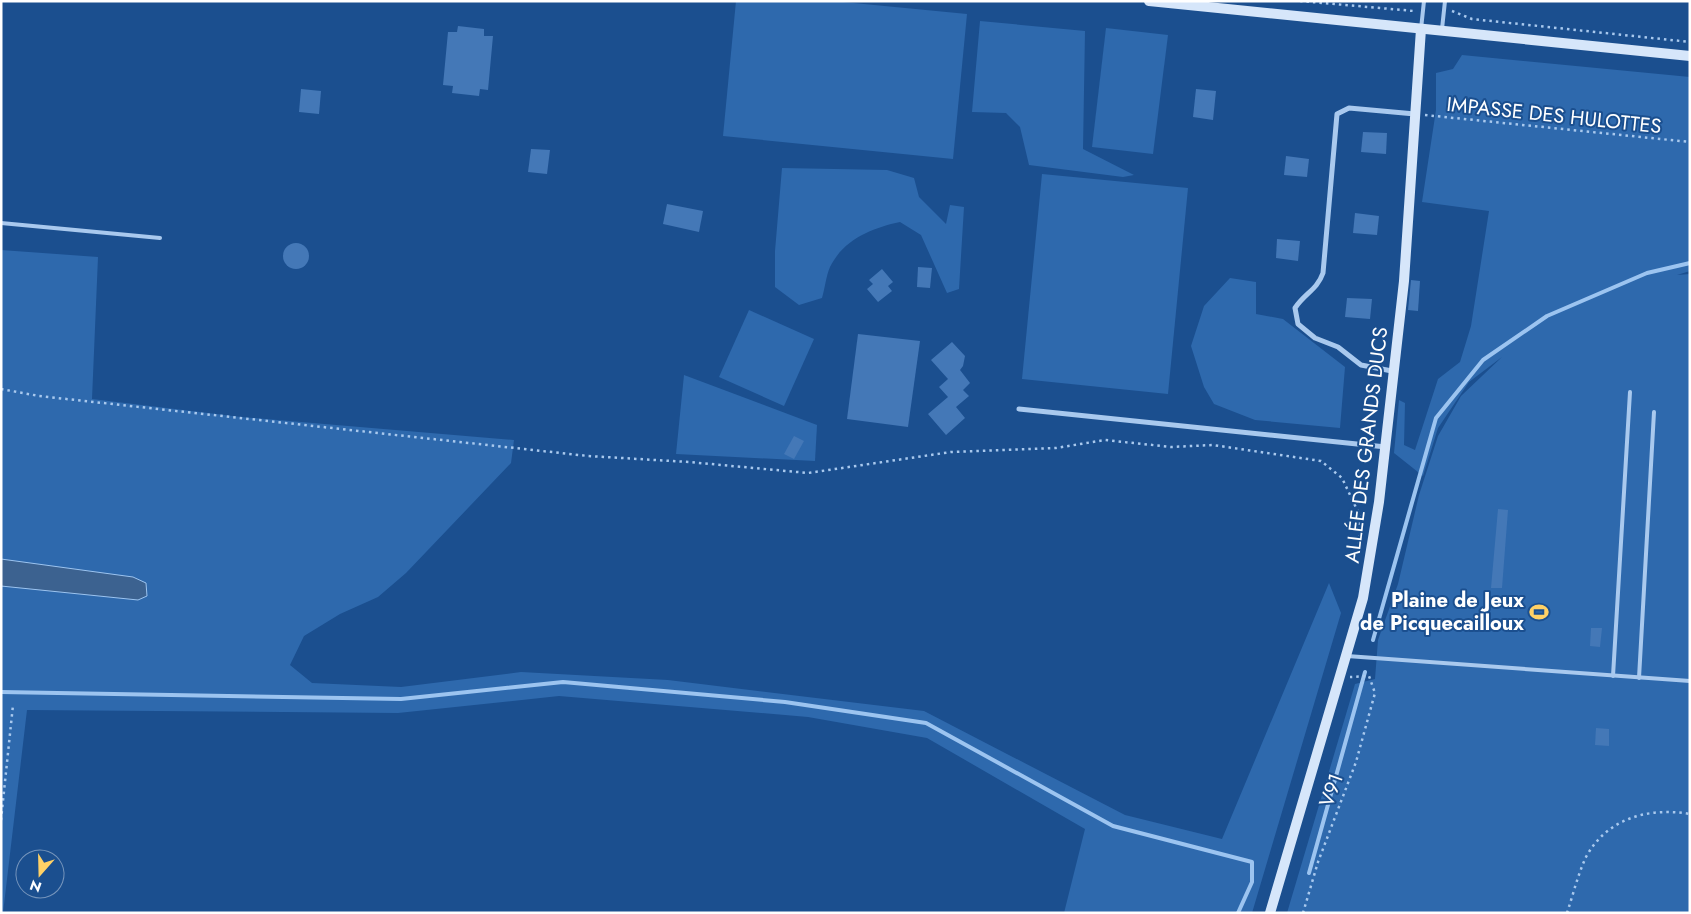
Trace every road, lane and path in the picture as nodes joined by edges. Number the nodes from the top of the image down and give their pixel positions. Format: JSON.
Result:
{"nodes":[{"id":1,"x":1149,"y":1,"type":"edge"},
{"id":2,"x":1300,"y":1,"type":"edge"},
{"id":3,"x":1424,"y":1,"type":"edge"},
{"id":4,"x":1445,"y":1,"type":"edge"},
{"id":5,"x":1423,"y":8,"type":"junction"},
{"id":6,"x":1444,"y":10,"type":"junction"},
{"id":7,"x":1421,"y":29,"type":"junction"},
{"id":8,"x":1442,"y":31,"type":"junction"},
{"id":9,"x":1690,"y":42,"type":"edge"},
{"id":10,"x":1690,"y":56,"type":"edge"},
{"id":11,"x":1416,"y":114,"type":"junction"},
{"id":12,"x":1690,"y":142,"type":"edge"},
{"id":13,"x":1,"y":223,"type":"edge"},
{"id":14,"x":160,"y":238,"type":"dead end"},
{"id":15,"x":1392,"y":371,"type":"junction"},
{"id":16,"x":1,"y":389,"type":"edge"},
{"id":17,"x":1630,"y":392,"type":"dead end"},
{"id":18,"x":1019,"y":409,"type":"dead end"},
{"id":19,"x":1654,"y":412,"type":"dead end"},
{"id":20,"x":1386,"y":447,"type":"junction"},
{"id":21,"x":1358,"y":549,"type":"dead end"},
{"id":22,"x":1345,"y":655,"type":"junction"},
{"id":23,"x":1340,"y":674,"type":"junction"},
{"id":24,"x":1614,"y":676,"type":"junction"},
{"id":25,"x":1639,"y":678,"type":"junction"},
{"id":26,"x":1690,"y":681,"type":"edge"},
{"id":27,"x":13,"y":705,"type":"dead end"},
{"id":28,"x":1690,"y":814,"type":"edge"},
{"id":29,"x":1,"y":820,"type":"edge"},
{"id":30,"x":1270,"y":913,"type":"edge"},
{"id":31,"x":1303,"y":913,"type":"edge"},
{"id":32,"x":1567,"y":913,"type":"edge"}],
"edges":[{"from":1,"to":7,"type":"main road"},
{"from":2,"to":5,"type":"path"},
{"from":3,"to":5,"type":"lane"},
{"from":4,"to":6,"type":"lane"},
{"from":5,"to":7,"type":"lane"},
{"from":6,"to":8,"type":"lane"},
{"from":6,"to":9,"type":"path"},
{"from":7,"to":8,"type":"main road"},
{"from":7,"to":11,"type":"main road","name":"ALLÉE DES GRANDS DUCS"},
{"from":8,"to":10,"type":"main road"},
{"from":11,"to":12,"type":"path","name":"IMPASSE DES HULOTTES"},
{"from":11,"to":15,"type":"main road","name":"ALLÉE DES GRANDS DUCS"},
{"from":11,"to":15,"type":"street"},
{"from":13,"to":14,"type":"lane"},
{"from":15,"to":20,"type":"main road","name":"ALLÉE DES GRANDS DUCS"},
{"from":16,"to":21,"type":"path"},
{"from":17,"to":24,"type":"lane"},
{"from":18,"to":20,"type":"street"},
{"from":19,"to":25,"type":"lane"},
{"from":20,"to":22,"type":"main road","name":"ALLÉE DES GRANDS DUCS"},
{"from":22,"to":23,"type":"main road","name":"ALLÉE DES GRANDS DUCS"},
{"from":22,"to":24,"type":"lane"},
{"from":23,"to":30,"type":"main road","name":"ALLÉE DES GRANDS DUCS"},
{"from":23,"to":31,"type":"path","name":"V91"},
{"from":24,"to":25,"type":"lane"},
{"from":25,"to":26,"type":"lane"},
{"from":27,"to":29,"type":"path"},
{"from":28,"to":32,"type":"path"}]}
